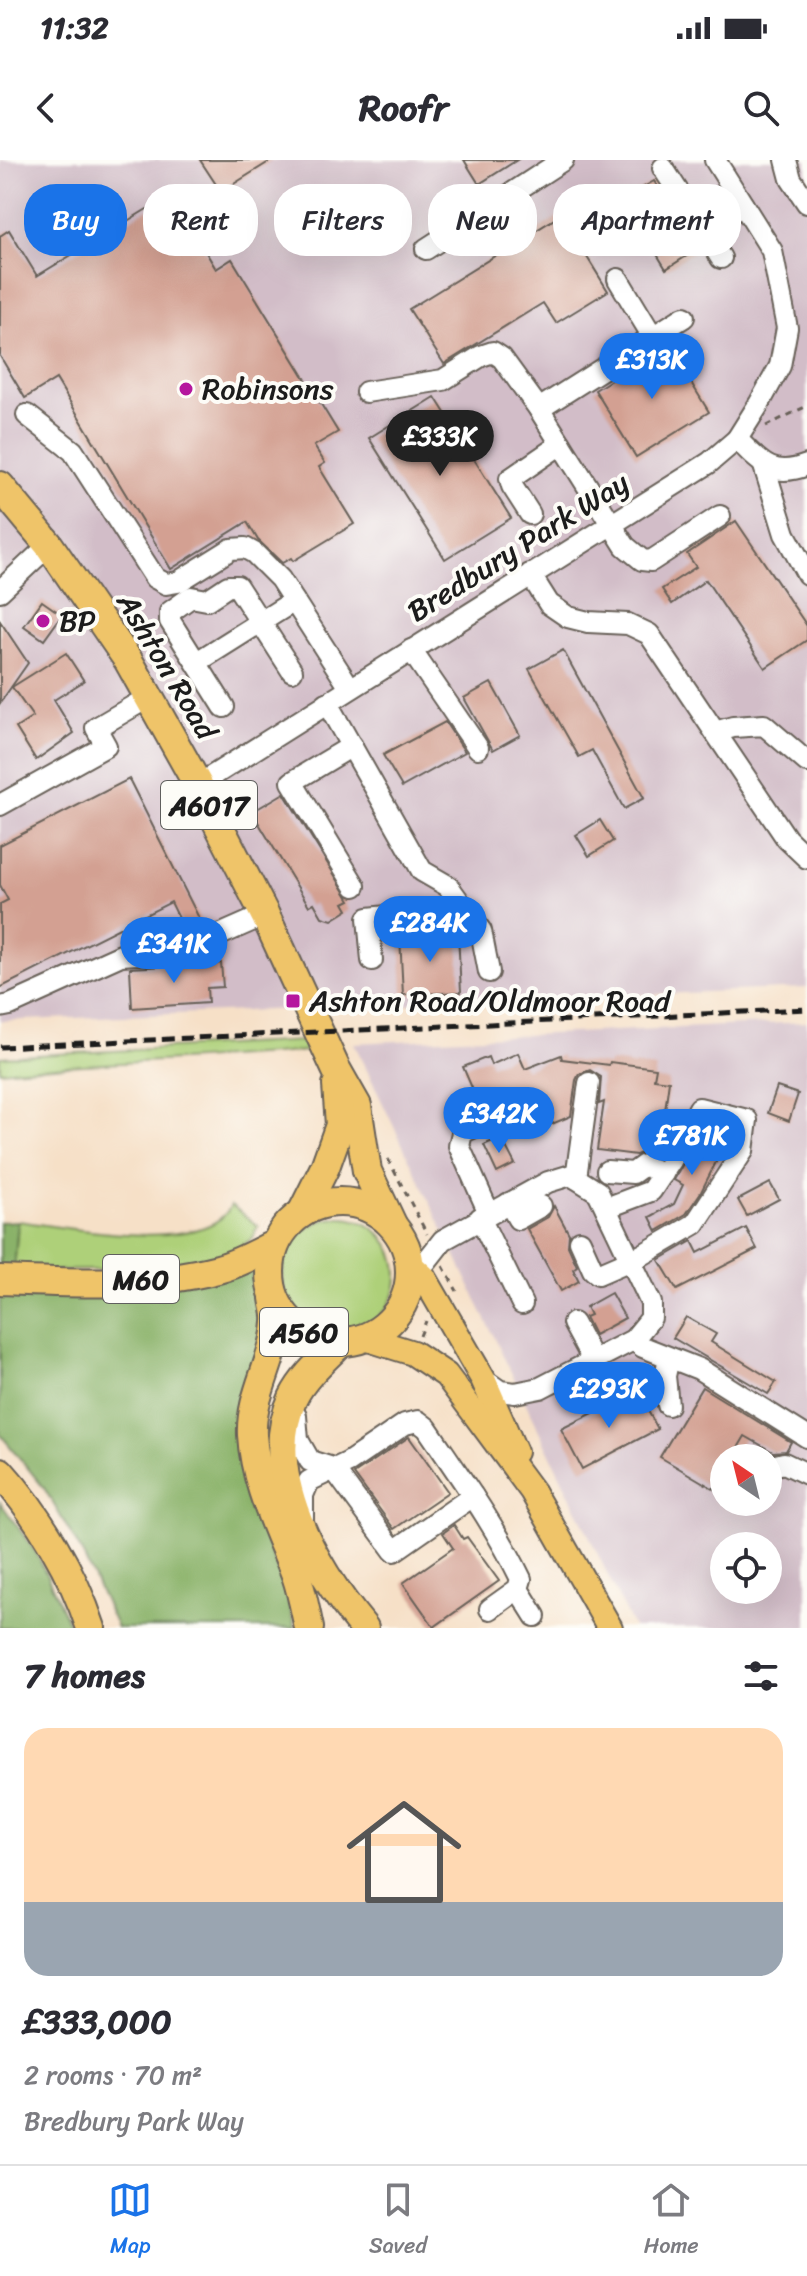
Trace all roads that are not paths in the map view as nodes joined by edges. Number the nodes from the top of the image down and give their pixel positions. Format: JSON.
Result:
{"nodes":[{"id":1,"x":563,"y":160,"type":"edge"},
{"id":2,"x":715,"y":160,"type":"edge"},
{"id":3,"x":786,"y":160,"type":"edge"},
{"id":4,"x":663,"y":168,"type":"dead end"},
{"id":5,"x":673,"y":184,"type":"edge"},
{"id":6,"x":807,"y":203,"type":"edge"},
{"id":7,"x":743,"y":205,"type":"joint"},
{"id":8,"x":426,"y":249,"type":"dead end"},
{"id":9,"x":618,"y":279,"type":"dead end"},
{"id":10,"x":684,"y":317,"type":"dead end"},
{"id":11,"x":653,"y":337,"type":"junction"},
{"id":12,"x":366,"y":392,"type":"dead end"},
{"id":13,"x":539,"y":409,"type":"junction"},
{"id":14,"x":27,"y":415,"type":"dead end"},
{"id":15,"x":737,"y":439,"type":"junction"},
{"id":16,"x":561,"y":444,"type":"junction"},
{"id":17,"x":807,"y":465,"type":"edge"},
{"id":18,"x":764,"y":466,"type":"junction"},
{"id":19,"x":0,"y":486,"type":"edge"},
{"id":20,"x":530,"y":514,"type":"dead end"},
{"id":21,"x":720,"y":516,"type":"dead end"},
{"id":22,"x":611,"y":524,"type":"junction"},
{"id":23,"x":49,"y":545,"type":"junction"},
{"id":24,"x":530,"y":574,"type":"junction"},
{"id":25,"x":807,"y":574,"type":"edge"},
{"id":26,"x":0,"y":591,"type":"edge"},
{"id":27,"x":294,"y":601,"type":"junction"},
{"id":28,"x":261,"y":622,"type":"junction"},
{"id":29,"x":411,"y":650,"type":"junction"},
{"id":30,"x":197,"y":662,"type":"junction"},
{"id":31,"x":292,"y":671,"type":"dead end"},
{"id":32,"x":350,"y":688,"type":"junction"},
{"id":33,"x":149,"y":697,"type":"junction"},
{"id":34,"x":327,"y":703,"type":"junction"},
{"id":35,"x":224,"y":707,"type":"dead end"},
{"id":36,"x":715,"y":732,"type":"junction"},
{"id":37,"x":352,"y":746,"type":"junction"},
{"id":38,"x":478,"y":748,"type":"dead end"},
{"id":39,"x":807,"y":762,"type":"edge"},
{"id":40,"x":198,"y":785,"type":"junction"},
{"id":41,"x":0,"y":805,"type":"edge"},
{"id":42,"x":807,"y":858,"type":"edge"},
{"id":43,"x":355,"y":886,"type":"dead end"},
{"id":44,"x":464,"y":908,"type":"junction"},
{"id":45,"x":265,"y":915,"type":"junction"},
{"id":46,"x":372,"y":960,"type":"dead end"},
{"id":47,"x":489,"y":972,"type":"dead end"},
{"id":48,"x":0,"y":1007,"type":"edge"},
{"id":49,"x":336,"y":1069,"type":"junction"},
{"id":50,"x":589,"y":1083,"type":"dead end"},
{"id":51,"x":492,"y":1119,"type":"dead end"},
{"id":52,"x":607,"y":1171,"type":"dead end"},
{"id":53,"x":663,"y":1174,"type":"junction"},
{"id":54,"x":576,"y":1178,"type":"junction"},
{"id":55,"x":509,"y":1203,"type":"junction"},
{"id":56,"x":541,"y":1206,"type":"dead end"},
{"id":57,"x":606,"y":1208,"type":"junction"},
{"id":58,"x":302,"y":1213,"type":"junction"},
{"id":59,"x":485,"y":1216,"type":"junction"},
{"id":60,"x":392,"y":1224,"type":"junction"},
{"id":61,"x":580,"y":1241,"type":"dead end"},
{"id":62,"x":275,"y":1244,"type":"junction"},
{"id":63,"x":631,"y":1260,"type":"junction"},
{"id":64,"x":412,"y":1276,"type":"junction"},
{"id":65,"x":0,"y":1280,"type":"edge"},
{"id":66,"x":274,"y":1295,"type":"junction"},
{"id":67,"x":522,"y":1304,"type":"dead end"},
{"id":68,"x":573,"y":1323,"type":"dead end"},
{"id":69,"x":353,"y":1340,"type":"junction"},
{"id":70,"x":633,"y":1340,"type":"junction"},
{"id":71,"x":669,"y":1358,"type":"junction"},
{"id":72,"x":593,"y":1360,"type":"junction"},
{"id":73,"x":483,"y":1379,"type":"junction"},
{"id":74,"x":294,"y":1396,"type":"junction"},
{"id":75,"x":668,"y":1405,"type":"dead end"},
{"id":76,"x":807,"y":1437,"type":"edge"},
{"id":77,"x":782,"y":1464,"type":"edge"},
{"id":78,"x":333,"y":1468,"type":"junction"},
{"id":79,"x":0,"y":1472,"type":"edge"},
{"id":80,"x":807,"y":1474,"type":"edge"},
{"id":81,"x":532,"y":1491,"type":"junction"},
{"id":82,"x":473,"y":1496,"type":"junction"},
{"id":83,"x":303,"y":1530,"type":"junction"},
{"id":84,"x":518,"y":1589,"type":"junction"},
{"id":85,"x":490,"y":1609,"type":"dead end"},
{"id":86,"x":535,"y":1616,"type":"dead end"},
{"id":87,"x":91,"y":1628,"type":"edge"},
{"id":88,"x":309,"y":1628,"type":"edge"},
{"id":89,"x":364,"y":1628,"type":"edge"},
{"id":90,"x":610,"y":1628,"type":"edge"}],
"edges":[{"from":1,"to":8,"type":"street"},
{"from":2,"to":7,"type":"street","name":"Bredbury Park Way"},
{"from":3,"to":6,"type":"street"},
{"from":4,"to":5,"type":"street"},
{"from":7,"to":15,"type":"street","name":"Bredbury Park Way"},
{"from":9,"to":11,"type":"street"},
{"from":10,"to":11,"type":"street"},
{"from":11,"to":13,"type":"street"},
{"from":12,"to":13,"type":"street"},
{"from":13,"to":16,"type":"street"},
{"from":14,"to":27,"type":"street"},
{"from":15,"to":18,"type":"street"},
{"from":15,"to":22,"type":"street","name":"Bredbury Park Way"},
{"from":16,"to":20,"type":"street"},
{"from":16,"to":22,"type":"street"},
{"from":17,"to":18,"type":"street"},
{"from":18,"to":25,"type":"street"},
{"from":19,"to":23,"type":"highway","name":"Ashton Road","number":"A6017"},
{"from":21,"to":22,"type":"street"},
{"from":22,"to":24,"type":"street","name":"Bredbury Park Way"},
{"from":23,"to":26,"type":"street"},
{"from":23,"to":33,"type":"highway","name":"Ashton Road","number":"A6017"},
{"from":24,"to":29,"type":"street","name":"Bredbury Park Way"},
{"from":24,"to":36,"type":"street"},
{"from":27,"to":28,"type":"street"},
{"from":27,"to":32,"type":"street"},
{"from":28,"to":30,"type":"street"},
{"from":28,"to":30,"type":"street"},
{"from":28,"to":31,"type":"street"},
{"from":29,"to":32,"type":"street","name":"Bredbury Park Way"},
{"from":29,"to":38,"type":"street"},
{"from":30,"to":35,"type":"street"},
{"from":32,"to":34,"type":"street","name":"Bredbury Park Way"},
{"from":33,"to":40,"type":"highway","name":"Ashton Road","number":"A6017"},
{"from":33,"to":41,"type":"street"},
{"from":34,"to":37,"type":"street"},
{"from":34,"to":40,"type":"street","name":"Bredbury Park Way"},
{"from":36,"to":39,"type":"street"},
{"from":36,"to":42,"type":"street"},
{"from":37,"to":43,"type":"street"},
{"from":37,"to":44,"type":"street"},
{"from":40,"to":45,"type":"highway","name":"Ashton Road","number":"A6017"},
{"from":44,"to":46,"type":"street"},
{"from":44,"to":47,"type":"street"},
{"from":45,"to":48,"type":"street"},
{"from":45,"to":49,"type":"highway","name":"Ashton Road","number":"A6017"},
{"from":49,"to":58,"type":"highway","name":"Ashton Road","number":"A6017"},
{"from":49,"to":60,"type":"highway","name":"Ashton Road","number":"A6017"},
{"from":50,"to":54,"type":"street"},
{"from":51,"to":59,"type":"street"},
{"from":52,"to":53,"type":"street"},
{"from":53,"to":57,"type":"street"},
{"from":53,"to":63,"type":"street"},
{"from":54,"to":55,"type":"street"},
{"from":54,"to":57,"type":"street"},
{"from":55,"to":56,"type":"street"},
{"from":55,"to":59,"type":"street"},
{"from":57,"to":63,"type":"street"},
{"from":58,"to":60,"type":"highway"},
{"from":58,"to":62,"type":"highway"},
{"from":59,"to":64,"type":"street"},
{"from":59,"to":67,"type":"street"},
{"from":60,"to":64,"type":"highway","number":"A560"},
{"from":61,"to":63,"type":"street"},
{"from":62,"to":65,"type":"highway","number":"M60"},
{"from":62,"to":66,"type":"highway","number":"A560"},
{"from":63,"to":70,"type":"street"},
{"from":64,"to":69,"type":"highway","number":"A560"},
{"from":64,"to":73,"type":"main road","number":"A560"},
{"from":66,"to":69,"type":"highway","number":"A560"},
{"from":66,"to":88,"type":"highway","number":"A560"},
{"from":68,"to":72,"type":"street"},
{"from":69,"to":74,"type":"highway","number":"A560"},
{"from":69,"to":81,"type":"main road","number":"A560"},
{"from":70,"to":71,"type":"street"},
{"from":70,"to":72,"type":"street"},
{"from":71,"to":75,"type":"street"},
{"from":71,"to":76,"type":"street"},
{"from":72,"to":73,"type":"street"},
{"from":73,"to":81,"type":"main road","number":"A560"},
{"from":74,"to":78,"type":"street"},
{"from":74,"to":83,"type":"highway","number":"A560"},
{"from":77,"to":80,"type":"street"},
{"from":78,"to":82,"type":"street"},
{"from":78,"to":82,"type":"street"},
{"from":78,"to":83,"type":"street"},
{"from":79,"to":87,"type":"highway"},
{"from":81,"to":90,"type":"main road","number":"A560"},
{"from":82,"to":84,"type":"street"},
{"from":83,"to":89,"type":"highway","number":"A560"},
{"from":84,"to":85,"type":"street"},
{"from":84,"to":86,"type":"street"}]}
